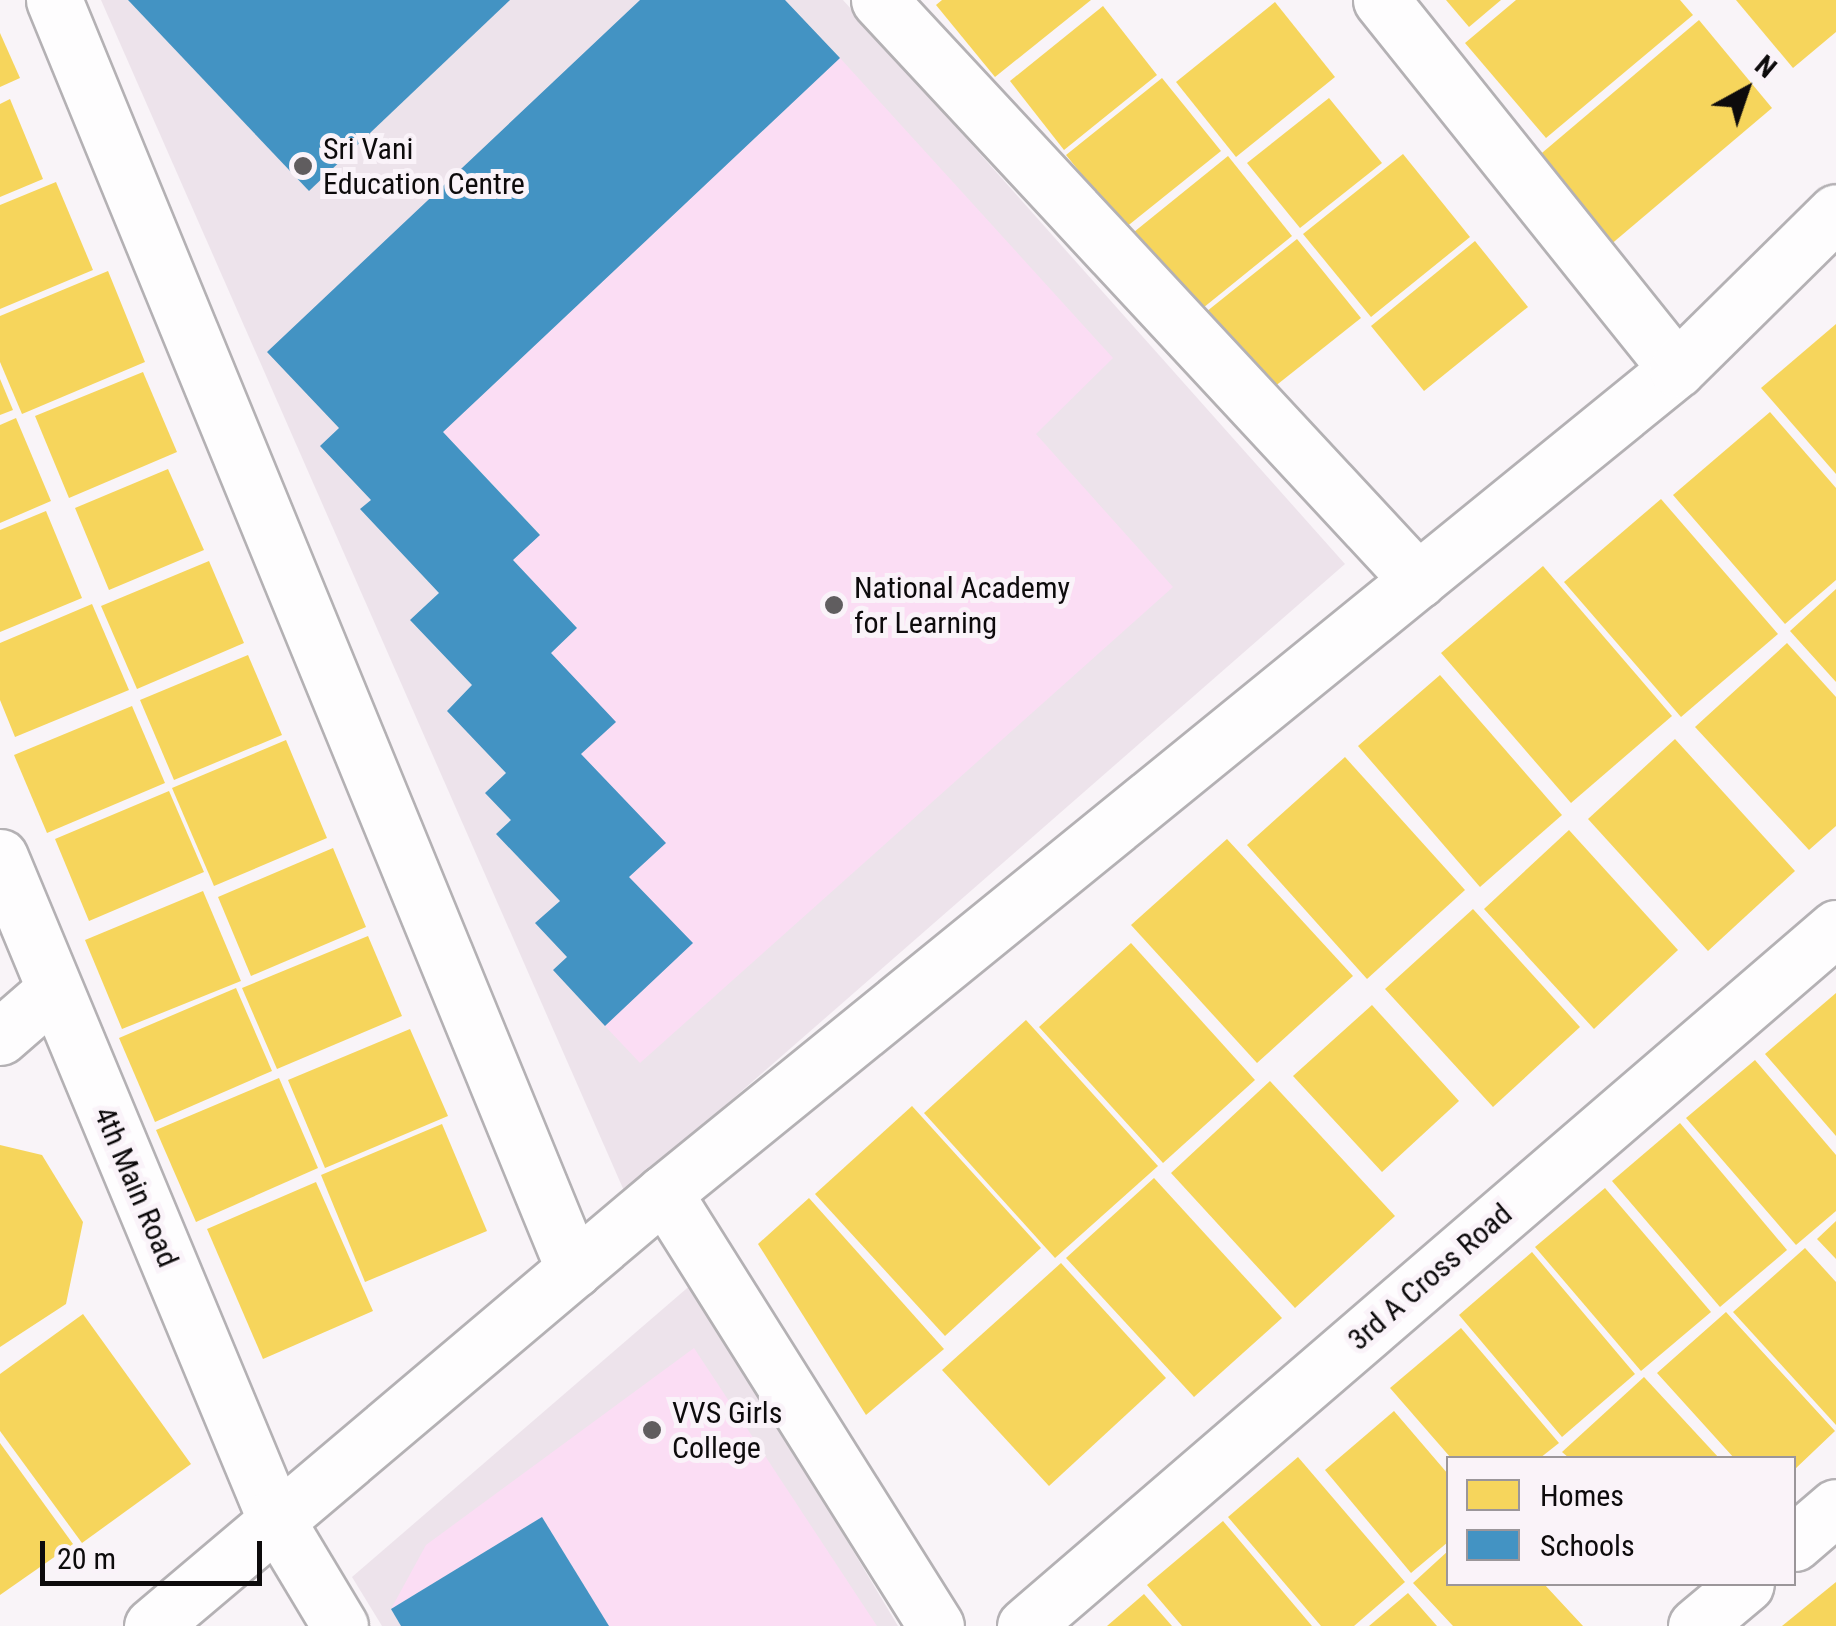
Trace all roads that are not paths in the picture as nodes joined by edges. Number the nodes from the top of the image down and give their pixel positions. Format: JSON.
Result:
{"nodes":[{"id":1,"x":54,"y":0,"type":"edge"},
{"id":2,"x":879,"y":0,"type":"edge"},
{"id":3,"x":1380,"y":0,"type":"edge"},
{"id":4,"x":1836,"y":212,"type":"edge"},
{"id":5,"x":1677,"y":368,"type":"junction"},
{"id":6,"x":1418,"y":580,"type":"junction"},
{"id":7,"x":0,"y":858,"type":"edge"},
{"id":8,"x":1836,"y":928,"type":"edge"},
{"id":9,"x":54,"y":991,"type":"junction"},
{"id":10,"x":0,"y":1037,"type":"edge"},
{"id":11,"x":664,"y":1193,"type":"junction"},
{"id":12,"x":574,"y":1270,"type":"junction"},
{"id":13,"x":1836,"y":1507,"type":"edge"},
{"id":14,"x":274,"y":1516,"type":"junction"},
{"id":15,"x":1796,"y":1541,"type":"edge"},
{"id":16,"x":1744,"y":1586,"type":"edge"},
{"id":17,"x":152,"y":1626,"type":"edge"},
{"id":18,"x":340,"y":1626,"type":"edge"},
{"id":19,"x":936,"y":1626,"type":"edge"},
{"id":20,"x":1024,"y":1626,"type":"edge"},
{"id":21,"x":1696,"y":1626,"type":"edge"}],
"edges":[{"from":1,"to":12,"type":"street"},
{"from":2,"to":6,"type":"street"},
{"from":3,"to":5,"type":"street"},
{"from":4,"to":5,"type":"street"},
{"from":5,"to":6,"type":"street"},
{"from":6,"to":11,"type":"street"},
{"from":7,"to":9,"type":"street","name":"4th Main Road"},
{"from":8,"to":20,"type":"street","name":"3rd A Cross Road"},
{"from":9,"to":10,"type":"street"},
{"from":9,"to":14,"type":"street","name":"4th Main Road"},
{"from":11,"to":12,"type":"street"},
{"from":11,"to":19,"type":"street"},
{"from":12,"to":14,"type":"street"},
{"from":13,"to":15,"type":"street"},
{"from":14,"to":17,"type":"street"},
{"from":14,"to":18,"type":"street","name":"4th Main Road"},
{"from":16,"to":21,"type":"street"}]}
